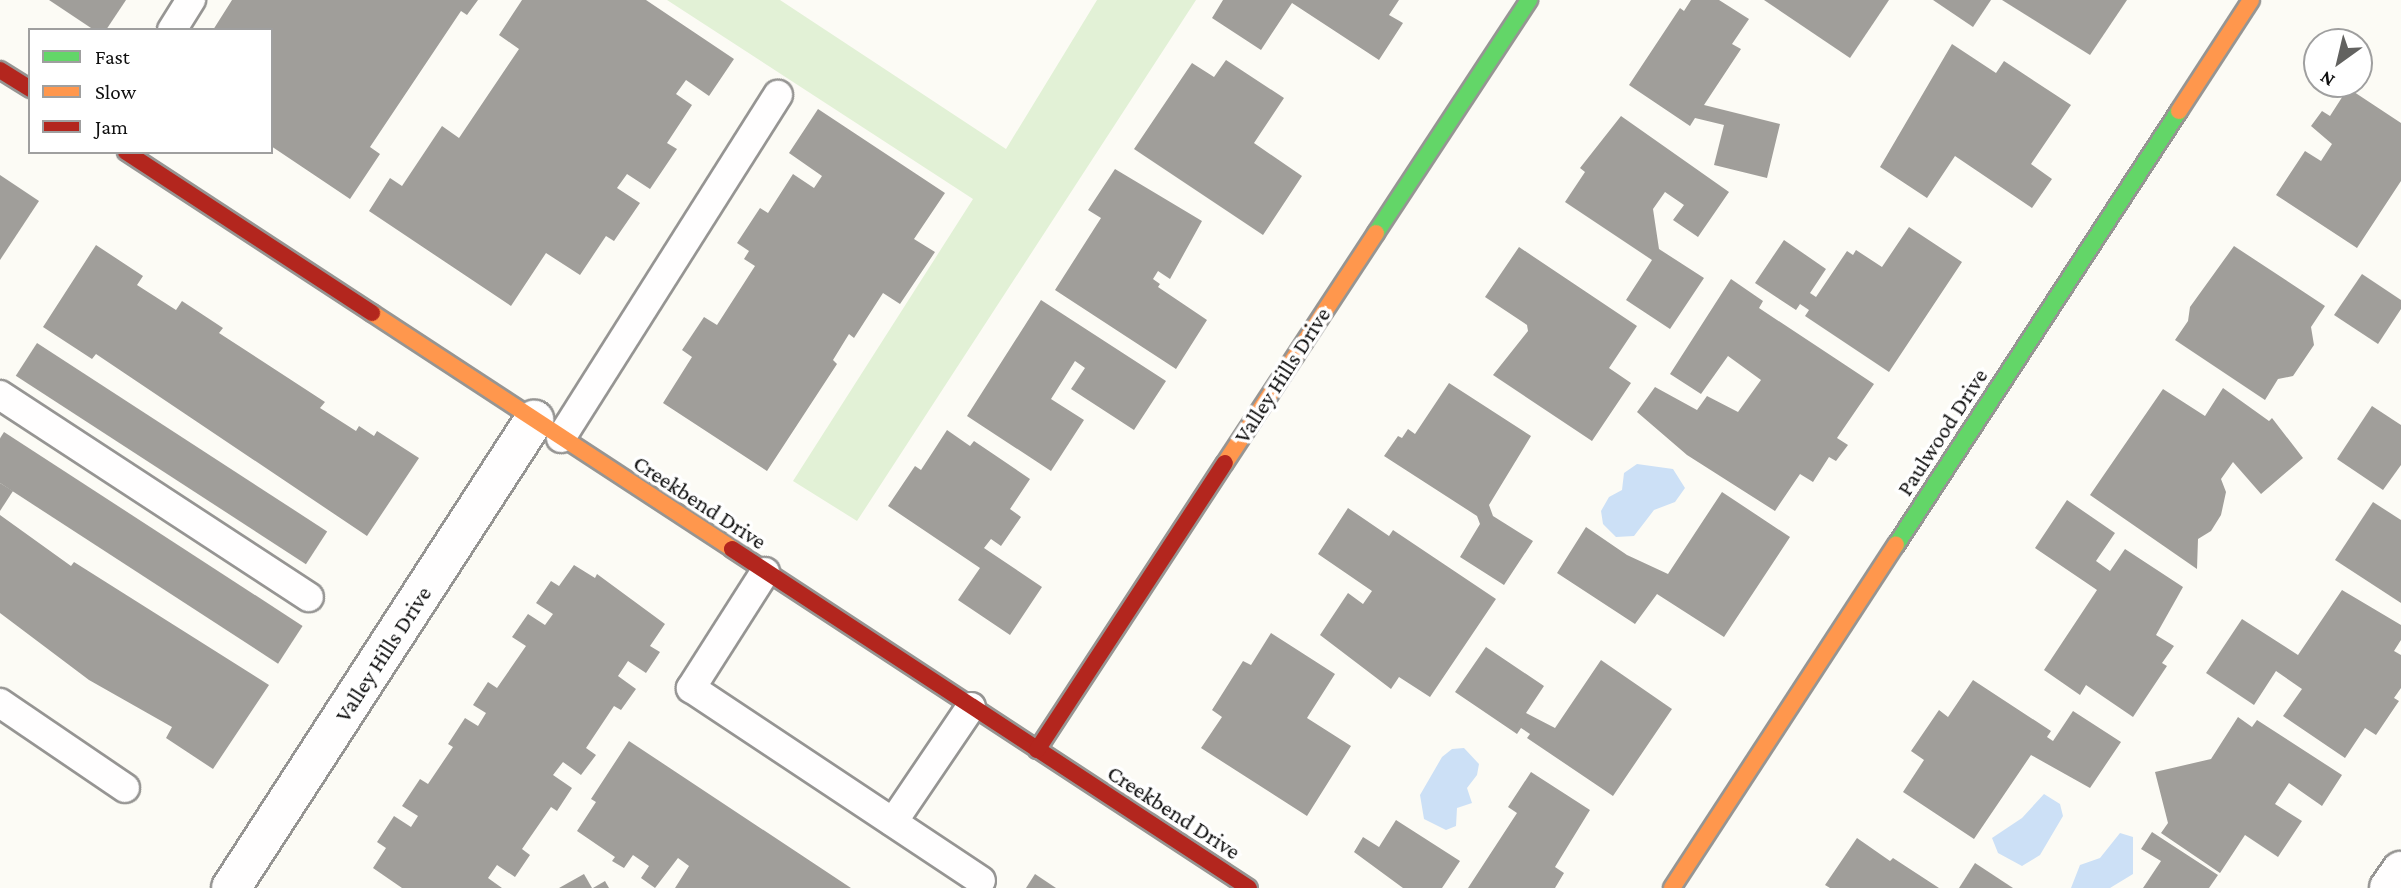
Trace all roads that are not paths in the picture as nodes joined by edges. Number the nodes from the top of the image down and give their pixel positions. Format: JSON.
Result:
{"nodes":[{"id":1,"x":191,"y":0,"type":"edge"},
{"id":2,"x":1529,"y":0,"type":"edge"},
{"id":3,"x":2251,"y":0,"type":"edge"},
{"id":4,"x":173,"y":28,"type":"edge"},
{"id":5,"x":0,"y":69,"type":"edge"},
{"id":6,"x":28,"y":88,"type":"edge"},
{"id":7,"x":778,"y":95,"type":"dead end"},
{"id":8,"x":129,"y":154,"type":"edge"},
{"id":9,"x":0,"y":394,"type":"edge"},
{"id":10,"x":548,"y":429,"type":"junction"},
{"id":11,"x":765,"y":572,"type":"junction"},
{"id":12,"x":309,"y":597,"type":"dead end"},
{"id":13,"x":0,"y":703,"type":"edge"},
{"id":14,"x":971,"y":707,"type":"junction"},
{"id":15,"x":1037,"y":750,"type":"junction"},
{"id":16,"x":125,"y":788,"type":"dead end"},
{"id":17,"x":893,"y":822,"type":"junction"},
{"id":18,"x":2401,"y":871,"type":"edge"},
{"id":19,"x":981,"y":881,"type":"dead end"},
{"id":20,"x":232,"y":888,"type":"edge"},
{"id":21,"x":1249,"y":888,"type":"edge"},
{"id":22,"x":1672,"y":888,"type":"edge"},
{"id":23,"x":2389,"y":888,"type":"edge"}],
"edges":[{"from":1,"to":4,"type":"lane"},
{"from":2,"to":15,"type":"street","name":"Valley Hills Drive"},
{"from":3,"to":22,"type":"street","name":"Paulwood Drive"},
{"from":5,"to":6,"type":"street"},
{"from":7,"to":10,"type":"lane"},
{"from":8,"to":10,"type":"street","name":"Creekbend Drive"},
{"from":9,"to":12,"type":"lane"},
{"from":10,"to":11,"type":"street","name":"Creekbend Drive"},
{"from":10,"to":20,"type":"street","name":"Valley Hills Drive"},
{"from":11,"to":14,"type":"street","name":"Creekbend Drive"},
{"from":11,"to":17,"type":"lane"},
{"from":13,"to":16,"type":"lane"},
{"from":14,"to":15,"type":"street","name":"Creekbend Drive"},
{"from":14,"to":17,"type":"lane"},
{"from":15,"to":21,"type":"street","name":"Creekbend Drive"},
{"from":17,"to":19,"type":"lane"},
{"from":18,"to":23,"type":"street"}]}
